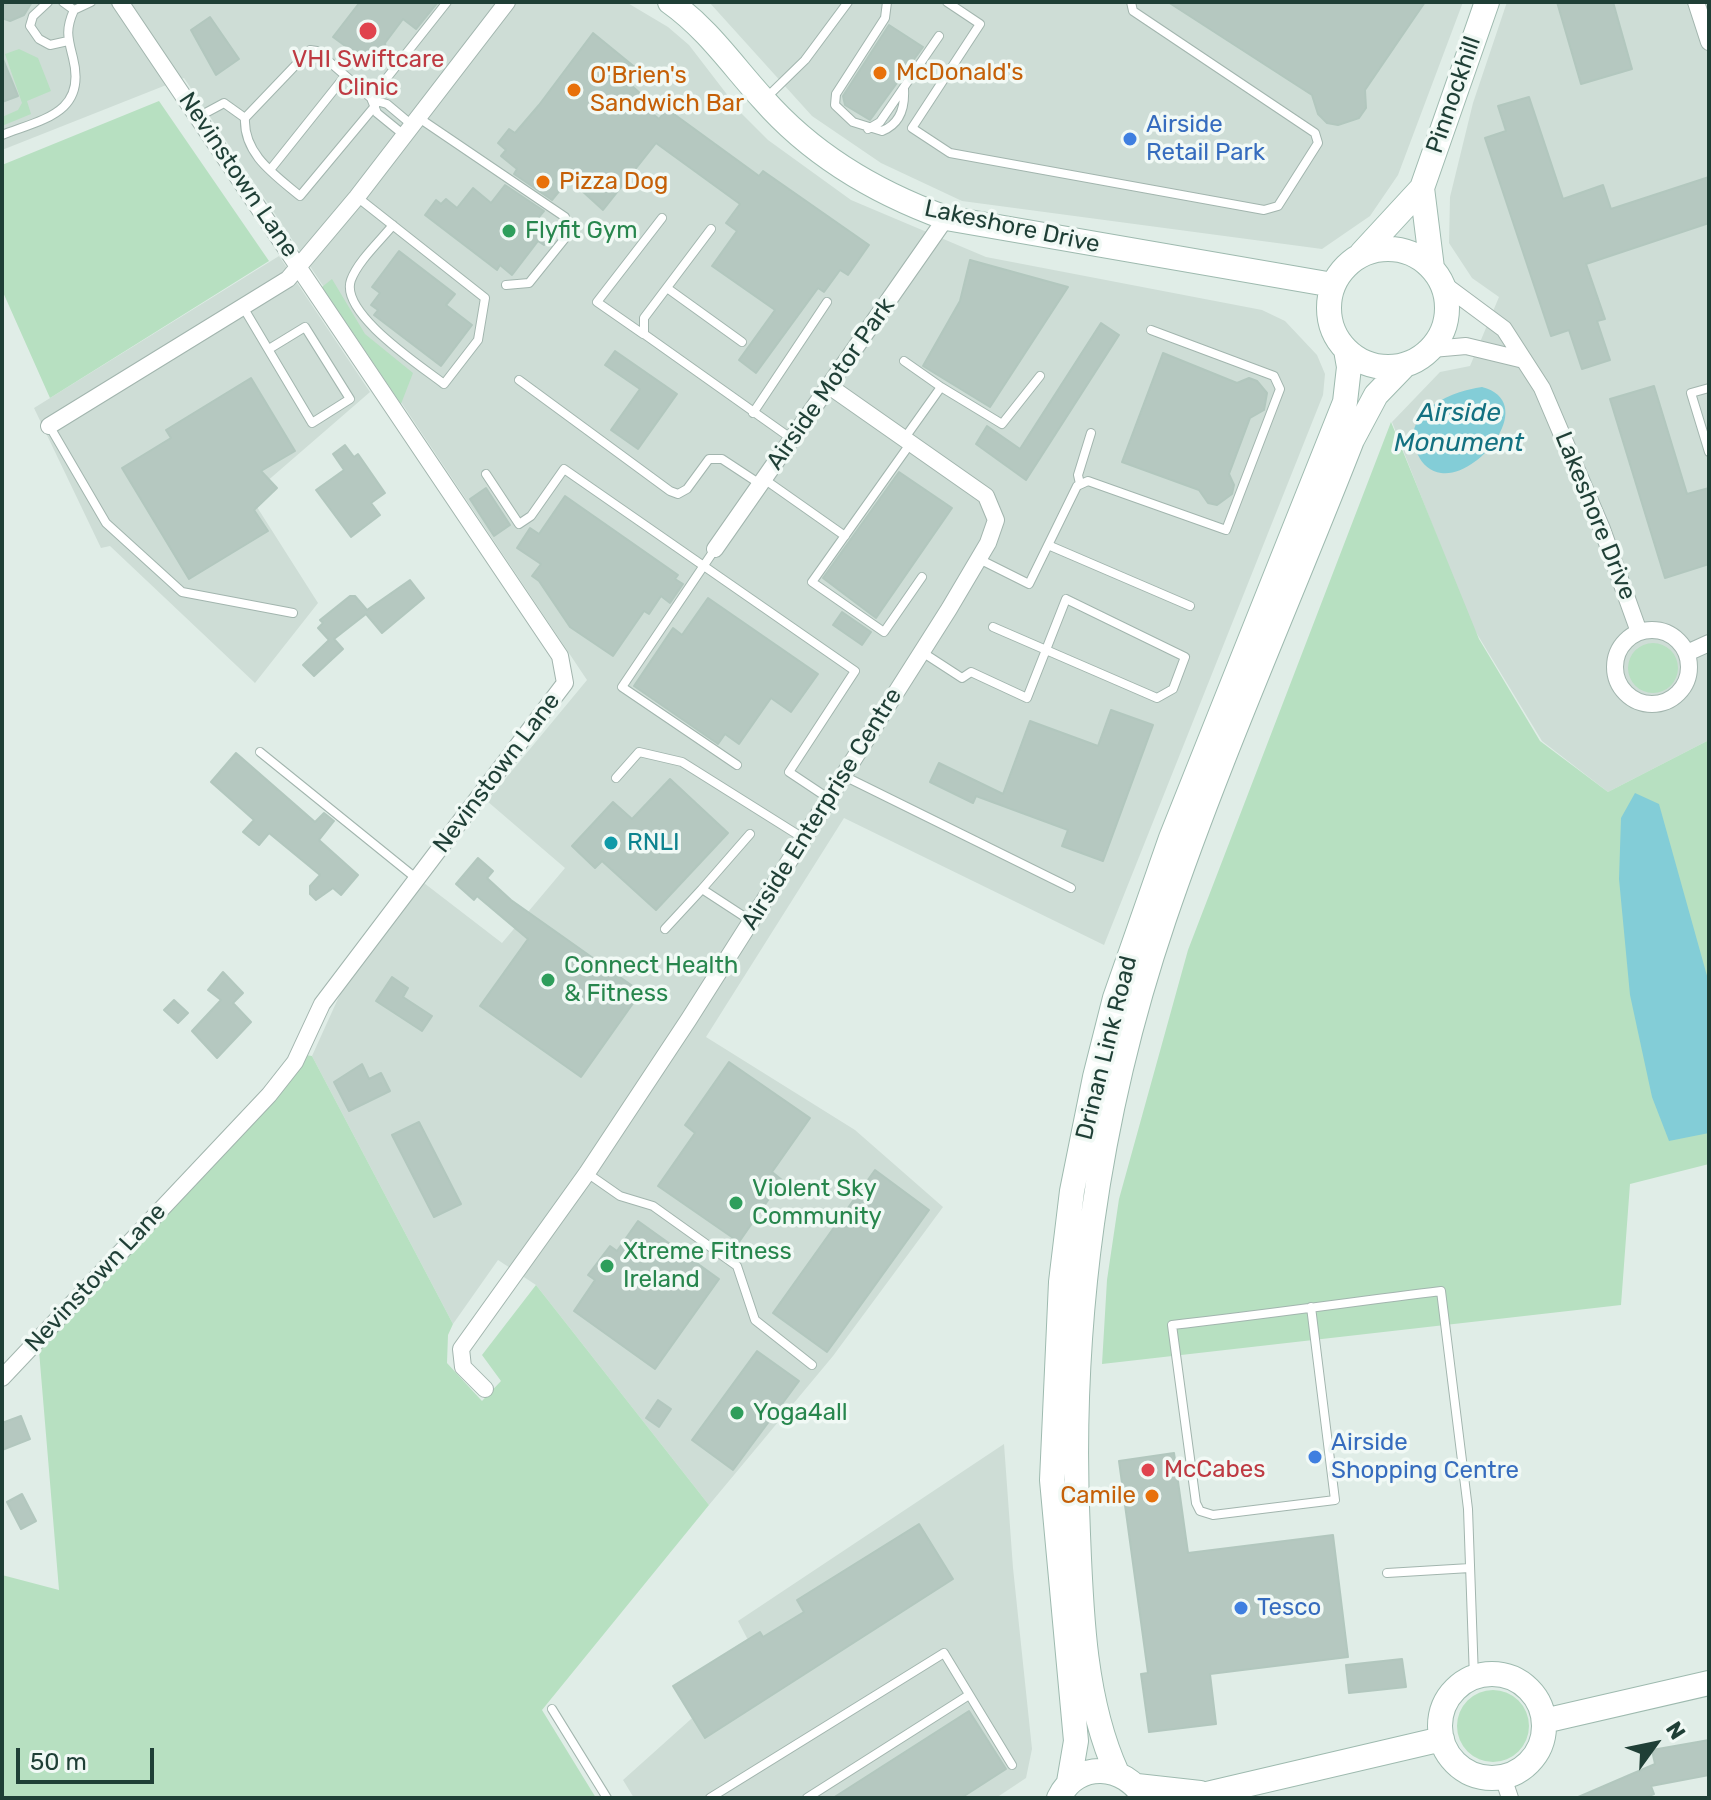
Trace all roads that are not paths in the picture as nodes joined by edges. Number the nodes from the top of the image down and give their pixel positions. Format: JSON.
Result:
{"nodes":[{"id":1,"x":48,"y":2,"type":"edge"},
{"id":2,"x":63,"y":2,"type":"edge"},
{"id":3,"x":91,"y":2,"type":"edge"},
{"id":4,"x":120,"y":2,"type":"edge"},
{"id":5,"x":447,"y":2,"type":"edge"},
{"id":6,"x":507,"y":2,"type":"edge"},
{"id":7,"x":670,"y":2,"type":"edge"},
{"id":8,"x":848,"y":2,"type":"edge"},
{"id":9,"x":887,"y":2,"type":"edge"},
{"id":10,"x":947,"y":2,"type":"edge"},
{"id":11,"x":1131,"y":2,"type":"edge"},
{"id":12,"x":1487,"y":2,"type":"edge"},
{"id":13,"x":1700,"y":3,"type":"edge"},
{"id":14,"x":74,"y":10,"type":"junction"},
{"id":15,"x":939,"y":36,"type":"dead end"},
{"id":16,"x":68,"y":41,"type":"junction"},
{"id":17,"x":1709,"y":42,"type":"edge"},
{"id":18,"x":345,"y":76,"type":"junction"},
{"id":19,"x":764,"y":100,"type":"junction"},
{"id":20,"x":373,"y":101,"type":"junction"},
{"id":21,"x":198,"y":117,"type":"junction"},
{"id":22,"x":245,"y":118,"type":"junction"},
{"id":23,"x":412,"y":126,"type":"junction"},
{"id":24,"x":2,"y":135,"type":"edge"},
{"id":25,"x":270,"y":170,"type":"junction"},
{"id":26,"x":1422,"y":188,"type":"junction"},
{"id":27,"x":357,"y":197,"type":"junction"},
{"id":28,"x":662,"y":218,"type":"dead end"},
{"id":29,"x":946,"y":218,"type":"junction"},
{"id":30,"x":393,"y":225,"type":"junction"},
{"id":31,"x":711,"y":229,"type":"dead end"},
{"id":32,"x":1360,"y":256,"type":"junction"},
{"id":33,"x":301,"y":267,"type":"junction"},
{"id":34,"x":1437,"y":276,"type":"junction"},
{"id":35,"x":506,"y":285,"type":"dead end"},
{"id":36,"x":1333,"y":285,"type":"junction"},
{"id":37,"x":667,"y":288,"type":"junction"},
{"id":38,"x":827,"y":302,"type":"dead end"},
{"id":39,"x":243,"y":307,"type":"junction"},
{"id":40,"x":1151,"y":330,"type":"dead end"},
{"id":41,"x":644,"y":334,"type":"junction"},
{"id":42,"x":742,"y":342,"type":"dead end"},
{"id":43,"x":269,"y":349,"type":"junction"},
{"id":44,"x":1432,"y":349,"type":"junction"},
{"id":45,"x":1346,"y":350,"type":"junction"},
{"id":46,"x":1524,"y":360,"type":"junction"},
{"id":47,"x":904,"y":361,"type":"dead end"},
{"id":48,"x":1404,"y":366,"type":"junction"},
{"id":49,"x":1040,"y":376,"type":"dead end"},
{"id":50,"x":519,"y":380,"type":"dead end"},
{"id":51,"x":829,"y":386,"type":"junction"},
{"id":52,"x":941,"y":387,"type":"junction"},
{"id":53,"x":1709,"y":388,"type":"edge"},
{"id":54,"x":753,"y":413,"type":"junction"},
{"id":55,"x":49,"y":426,"type":"joint"},
{"id":56,"x":1091,"y":433,"type":"dead end"},
{"id":57,"x":792,"y":439,"type":"junction"},
{"id":58,"x":907,"y":441,"type":"junction"},
{"id":59,"x":1709,"y":452,"type":"edge"},
{"id":60,"x":486,"y":474,"type":"dead end"},
{"id":61,"x":762,"y":482,"type":"junction"},
{"id":62,"x":1080,"y":484,"type":"junction"},
{"id":63,"x":845,"y":536,"type":"junction"},
{"id":64,"x":1048,"y":545,"type":"junction"},
{"id":65,"x":715,"y":549,"type":"joint"},
{"id":66,"x":979,"y":559,"type":"junction"},
{"id":67,"x":704,"y":565,"type":"junction"},
{"id":68,"x":922,"y":577,"type":"dead end"},
{"id":69,"x":1190,"y":606,"type":"dead end"},
{"id":70,"x":293,"y":613,"type":"dead end"},
{"id":71,"x":993,"y":627,"type":"dead end"},
{"id":72,"x":1639,"y":632,"type":"junction"},
{"id":73,"x":1709,"y":643,"type":"edge"},
{"id":74,"x":1046,"y":650,"type":"junction"},
{"id":75,"x":922,"y":652,"type":"junction"},
{"id":76,"x":1687,"y":653,"type":"junction"},
{"id":77,"x":260,"y":752,"type":"dead end"},
{"id":78,"x":737,"y":765,"type":"dead end"},
{"id":79,"x":844,"y":776,"type":"junction"},
{"id":80,"x":616,"y":778,"type":"dead end"},
{"id":81,"x":829,"y":799,"type":"junction"},
{"id":82,"x":750,"y":834,"type":"dead end"},
{"id":83,"x":804,"y":838,"type":"junction"},
{"id":84,"x":417,"y":879,"type":"junction"},
{"id":85,"x":1071,"y":888,"type":"dead end"},
{"id":86,"x":702,"y":889,"type":"junction"},
{"id":87,"x":751,"y":921,"type":"junction"},
{"id":88,"x":665,"y":929,"type":"dead end"},
{"id":89,"x":587,"y":1173,"type":"junction"},
{"id":90,"x":1311,"y":1307,"type":"junction"},
{"id":91,"x":812,"y":1365,"type":"dead end"},
{"id":92,"x":2,"y":1378,"type":"edge"},
{"id":93,"x":485,"y":1389,"type":"dead end"},
{"id":94,"x":1470,"y":1568,"type":"junction"},
{"id":95,"x":1387,"y":1573,"type":"dead end"},
{"id":96,"x":1474,"y":1678,"type":"junction"},
{"id":97,"x":1709,"y":1683,"type":"edge"},
{"id":98,"x":969,"y":1695,"type":"junction"},
{"id":99,"x":552,"y":1709,"type":"dead end"},
{"id":100,"x":1544,"y":1721,"type":"junction"},
{"id":101,"x":1442,"y":1739,"type":"junction"},
{"id":102,"x":1012,"y":1765,"type":"dead end"},
{"id":103,"x":1133,"y":1786,"type":"edge"},
{"id":104,"x":1506,"y":1787,"type":"edge"},
{"id":105,"x":1064,"y":1790,"type":"edge"},
{"id":106,"x":1195,"y":1796,"type":"edge"},
{"id":107,"x":607,"y":1798,"type":"edge"},
{"id":108,"x":710,"y":1798,"type":"edge"},
{"id":109,"x":807,"y":1798,"type":"edge"}],
"edges":[{"from":1,"to":16,"type":"lane"},
{"from":2,"to":14,"type":"lane"},
{"from":3,"to":14,"type":"lane"},
{"from":4,"to":21,"type":"street","name":"Nevinstown Lane"},
{"from":5,"to":20,"type":"lane"},
{"from":6,"to":23,"type":"street"},
{"from":7,"to":19,"type":"main road","name":"Lakeshore Drive"},
{"from":8,"to":19,"type":"lane"},
{"from":9,"to":15,"type":"lane"},
{"from":10,"to":11,"type":"lane"},
{"from":12,"to":26,"type":"main road","name":"Pinnockhill"},
{"from":13,"to":17,"type":"street"},
{"from":14,"to":16,"type":"lane"},
{"from":16,"to":24,"type":"lane"},
{"from":18,"to":20,"type":"lane"},
{"from":18,"to":22,"type":"lane"},
{"from":18,"to":25,"type":"lane"},
{"from":19,"to":29,"type":"main road","name":"Lakeshore Drive"},
{"from":20,"to":23,"type":"lane"},
{"from":20,"to":25,"type":"lane"},
{"from":21,"to":22,"type":"lane"},
{"from":21,"to":33,"type":"street","name":"Nevinstown Lane"},
{"from":22,"to":25,"type":"lane"},
{"from":23,"to":27,"type":"street"},
{"from":23,"to":35,"type":"lane"},
{"from":26,"to":32,"type":"main road","name":"Pinnockhill"},
{"from":26,"to":34,"type":"main road","name":"Pinnockhill"},
{"from":27,"to":30,"type":"lane"},
{"from":27,"to":33,"type":"street"},
{"from":28,"to":41,"type":"lane"},
{"from":29,"to":36,"type":"main road","name":"Lakeshore Drive"},
{"from":29,"to":51,"type":"street","name":"Airside Motor Park"},
{"from":30,"to":30,"type":"lane"},
{"from":31,"to":37,"type":"lane"},
{"from":32,"to":34,"type":"main road"},
{"from":32,"to":36,"type":"main road"},
{"from":33,"to":39,"type":"street"},
{"from":33,"to":84,"type":"street","name":"Nevinstown Lane"},
{"from":34,"to":44,"type":"main road"},
{"from":34,"to":46,"type":"street","name":"Lakeshore Drive"},
{"from":36,"to":45,"type":"main road"},
{"from":37,"to":41,"type":"lane"},
{"from":37,"to":42,"type":"lane"},
{"from":38,"to":54,"type":"lane"},
{"from":39,"to":43,"type":"lane"},
{"from":39,"to":55,"type":"street"},
{"from":40,"to":62,"type":"lane"},
{"from":41,"to":54,"type":"lane"},
{"from":43,"to":43,"type":"lane"},
{"from":44,"to":46,"type":"street"},
{"from":44,"to":48,"type":"main road"},
{"from":45,"to":48,"type":"main road"},
{"from":45,"to":105,"type":"main road","name":"Drinan Link Road"},
{"from":46,"to":72,"type":"street","name":"Lakeshore Drive"},
{"from":47,"to":52,"type":"lane"},
{"from":48,"to":103,"type":"main road","name":"Drinan Link Road"},
{"from":49,"to":52,"type":"lane"},
{"from":50,"to":61,"type":"lane"},
{"from":51,"to":57,"type":"street","name":"Airside Motor Park"},
{"from":51,"to":58,"type":"street","name":"Airside Enterprise Centre"},
{"from":52,"to":58,"type":"lane"},
{"from":53,"to":59,"type":"lane"},
{"from":54,"to":57,"type":"lane"},
{"from":55,"to":70,"type":"lane"},
{"from":56,"to":62,"type":"lane"},
{"from":57,"to":61,"type":"street","name":"Airside Motor Park"},
{"from":58,"to":63,"type":"lane"},
{"from":58,"to":66,"type":"street","name":"Airside Enterprise Centre"},
{"from":60,"to":67,"type":"lane"},
{"from":61,"to":63,"type":"lane"},
{"from":61,"to":65,"type":"street","name":"Airside Motor Park"},
{"from":62,"to":64,"type":"lane"},
{"from":63,"to":68,"type":"lane"},
{"from":64,"to":66,"type":"lane"},
{"from":64,"to":69,"type":"lane"},
{"from":65,"to":67,"type":"lane"},
{"from":66,"to":75,"type":"street","name":"Airside Enterprise Centre"},
{"from":67,"to":78,"type":"lane"},
{"from":67,"to":81,"type":"lane"},
{"from":71,"to":74,"type":"lane"},
{"from":72,"to":76,"type":"street"},
{"from":72,"to":76,"type":"street"},
{"from":73,"to":76,"type":"street"},
{"from":74,"to":74,"type":"lane"},
{"from":74,"to":75,"type":"lane"},
{"from":75,"to":79,"type":"street","name":"Airside Enterprise Centre"},
{"from":77,"to":84,"type":"lane"},
{"from":79,"to":81,"type":"street","name":"Airside Enterprise Centre"},
{"from":79,"to":85,"type":"lane"},
{"from":80,"to":83,"type":"lane"},
{"from":81,"to":83,"type":"street","name":"Airside Enterprise Centre"},
{"from":82,"to":86,"type":"lane"},
{"from":83,"to":87,"type":"street","name":"Airside Enterprise Centre"},
{"from":84,"to":92,"type":"street","name":"Nevinstown Lane"},
{"from":86,"to":87,"type":"lane"},
{"from":86,"to":88,"type":"lane"},
{"from":87,"to":89,"type":"street","name":"Airside Enterprise Centre"},
{"from":89,"to":91,"type":"lane"},
{"from":89,"to":93,"type":"street","name":"Airside Enterprise Centre"},
{"from":90,"to":90,"type":"lane"},
{"from":90,"to":94,"type":"lane"},
{"from":94,"to":95,"type":"lane"},
{"from":94,"to":96,"type":"lane"},
{"from":96,"to":100,"type":"main road"},
{"from":96,"to":101,"type":"main road"},
{"from":97,"to":100,"type":"main road"},
{"from":98,"to":102,"type":"lane"},
{"from":98,"to":108,"type":"lane"},
{"from":98,"to":109,"type":"lane"},
{"from":99,"to":107,"type":"lane"},
{"from":100,"to":104,"type":"main road"},
{"from":101,"to":104,"type":"main road"},
{"from":101,"to":106,"type":"main road"},
{"from":103,"to":105,"type":"main road"},
{"from":103,"to":106,"type":"main road"}]}
